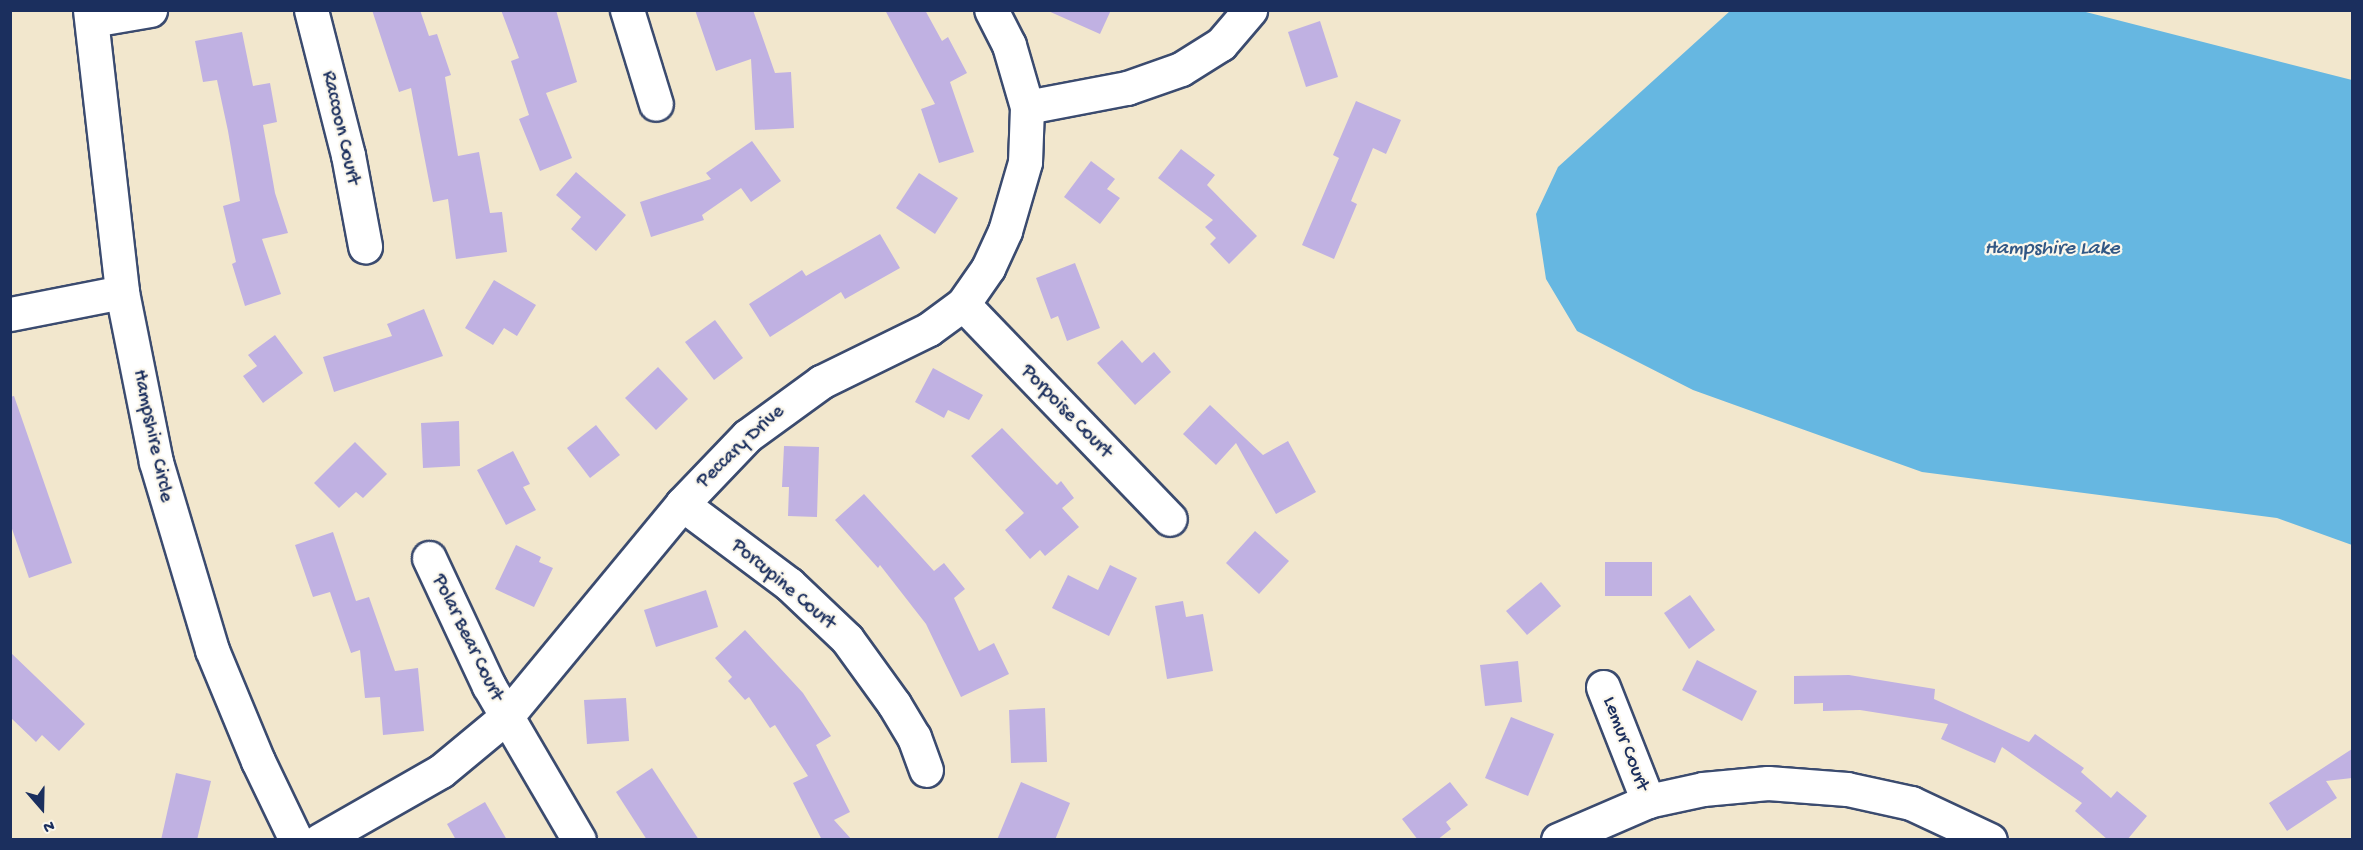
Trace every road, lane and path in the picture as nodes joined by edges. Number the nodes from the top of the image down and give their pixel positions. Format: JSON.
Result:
{"nodes":[{"id":1,"x":150,"y":10,"type":"edge"},
{"id":2,"x":311,"y":10,"type":"edge"},
{"id":3,"x":627,"y":10,"type":"edge"},
{"id":4,"x":991,"y":10,"type":"edge"},
{"id":5,"x":1250,"y":10,"type":"edge"},
{"id":6,"x":91,"y":15,"type":"edge"},
{"id":7,"x":656,"y":104,"type":"dead end"},
{"id":8,"x":1027,"y":107,"type":"junction"},
{"id":9,"x":365,"y":246,"type":"dead end"},
{"id":10,"x":123,"y":292,"type":"junction"},
{"id":11,"x":963,"y":304,"type":"junction"},
{"id":12,"x":10,"y":314,"type":"edge"},
{"id":13,"x":682,"y":504,"type":"junction"},
{"id":14,"x":1170,"y":519,"type":"dead end"},
{"id":15,"x":429,"y":558,"type":"dead end"},
{"id":16,"x":1603,"y":687,"type":"dead end"},
{"id":17,"x":506,"y":717,"type":"junction"},
{"id":18,"x":926,"y":770,"type":"dead end"},
{"id":19,"x":1648,"y":801,"type":"junction"},
{"id":20,"x":296,"y":840,"type":"edge"},
{"id":21,"x":320,"y":840,"type":"edge"},
{"id":22,"x":579,"y":840,"type":"edge"},
{"id":23,"x":1558,"y":840,"type":"edge"},
{"id":24,"x":1990,"y":840,"type":"edge"}],
"edges":[{"from":1,"to":6,"type":"street"},
{"from":2,"to":9,"type":"street","name":"Raccoon Court"},
{"from":3,"to":7,"type":"street"},
{"from":4,"to":8,"type":"street","name":"Peccary Drive"},
{"from":5,"to":8,"type":"street"},
{"from":6,"to":10,"type":"street","name":"Hampshire Circle"},
{"from":8,"to":11,"type":"street","name":"Peccary Drive"},
{"from":10,"to":12,"type":"street"},
{"from":10,"to":20,"type":"street","name":"Hampshire Circle"},
{"from":11,"to":13,"type":"street","name":"Peccary Drive"},
{"from":11,"to":14,"type":"street","name":"Porpoise Court"},
{"from":13,"to":17,"type":"street","name":"Peccary Drive"},
{"from":13,"to":18,"type":"street","name":"Porcupine Court"},
{"from":15,"to":17,"type":"street","name":"Polar Bear Court"},
{"from":16,"to":19,"type":"street","name":"Lemur Court"},
{"from":17,"to":21,"type":"street","name":"Peccary Drive"},
{"from":17,"to":22,"type":"street","name":"Polar Bear Court"},
{"from":19,"to":23,"type":"street"},
{"from":19,"to":24,"type":"street"}]}
